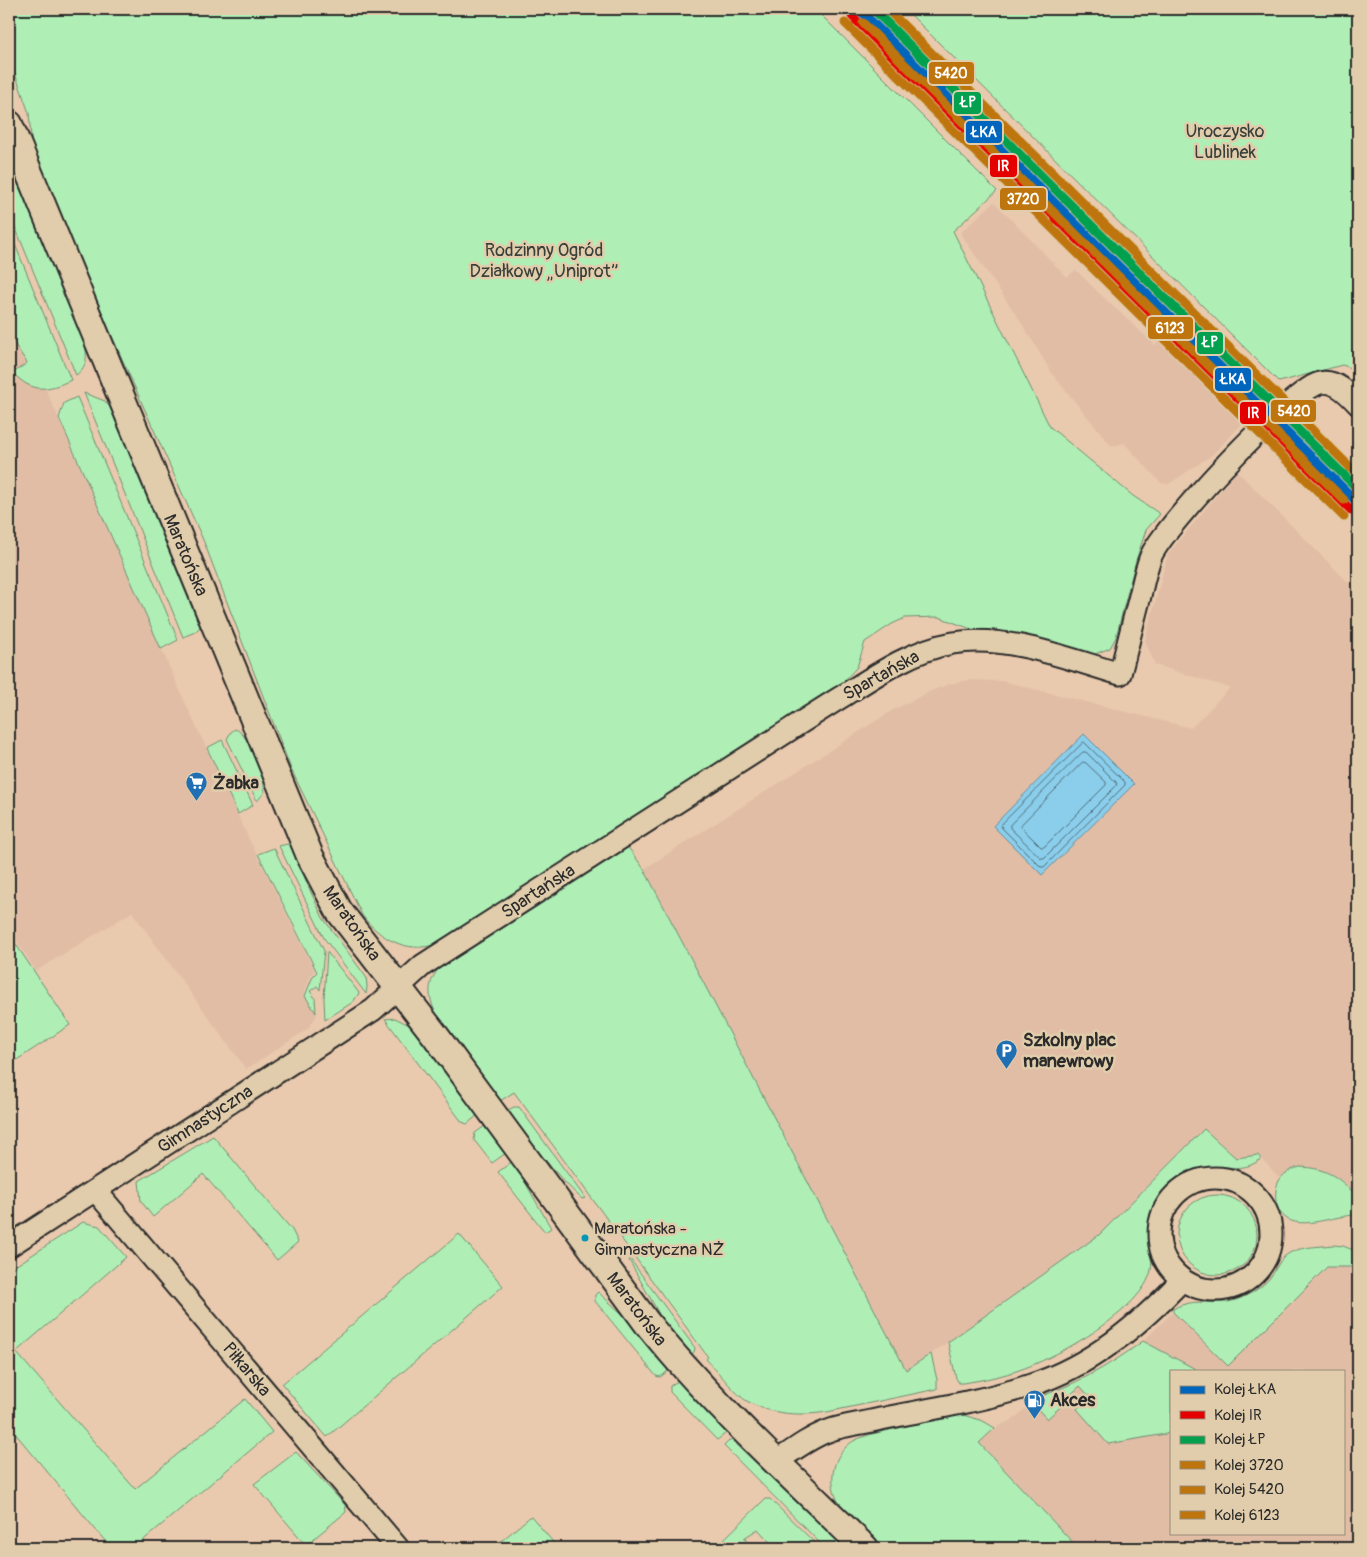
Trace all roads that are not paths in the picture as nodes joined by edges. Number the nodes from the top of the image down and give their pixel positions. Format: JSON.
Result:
{"nodes":[{"id":1,"x":9,"y":124,"type":"edge"},
{"id":2,"x":1358,"y":404,"type":"edge"},
{"id":3,"x":423,"y":966,"type":"joint"},
{"id":4,"x":399,"y":988,"type":"junction"},
{"id":5,"x":96,"y":1191,"type":"junction"},
{"id":6,"x":9,"y":1246,"type":"edge"},
{"id":7,"x":1182,"y":1280,"type":"junction"},
{"id":8,"x":776,"y":1462,"type":"junction"},
{"id":9,"x":398,"y":1548,"type":"edge"},
{"id":10,"x":865,"y":1548,"type":"edge"}],
"edges":[{"from":1,"to":4,"type":"main road","name":"Maratońska"},
{"from":2,"to":3,"type":"street","name":"Spartańska"},
{"from":3,"to":4,"type":"street","name":"Gimnastyczna"},
{"from":4,"to":5,"type":"street","name":"Gimnastyczna"},
{"from":4,"to":8,"type":"main road","name":"Maratońska"},
{"from":5,"to":6,"type":"street","name":"Gimnastyczna"},
{"from":5,"to":9,"type":"street","name":"Piłkarska"},
{"from":7,"to":7,"type":"street"},
{"from":7,"to":8,"type":"street"},
{"from":8,"to":10,"type":"main road","name":"Maratońska"}]}
